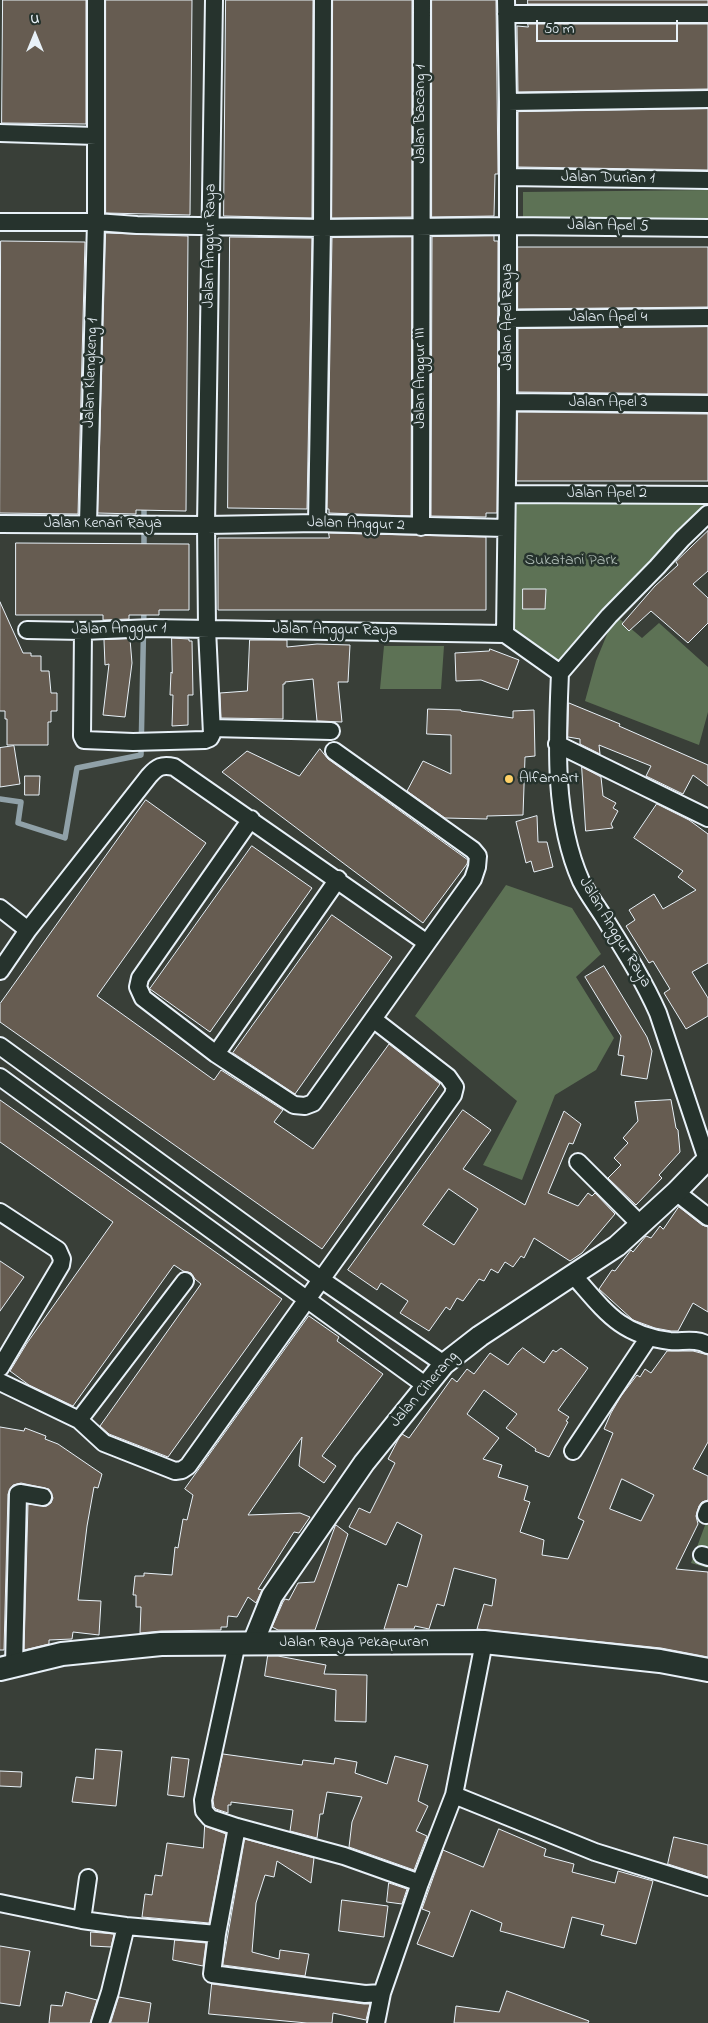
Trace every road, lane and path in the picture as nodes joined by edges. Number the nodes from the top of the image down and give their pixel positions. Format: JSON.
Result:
{"nodes":[{"id":1,"x":96,"y":0,"type":"edge"},
{"id":2,"x":214,"y":0,"type":"edge"},
{"id":3,"x":323,"y":0,"type":"edge"},
{"id":4,"x":422,"y":0,"type":"edge"},
{"id":5,"x":506,"y":7,"type":"edge"},
{"id":6,"x":708,"y":14,"type":"edge"},
{"id":7,"x":708,"y":99,"type":"edge"},
{"id":8,"x":508,"y":102,"type":"junction"},
{"id":9,"x":0,"y":134,"type":"edge"},
{"id":10,"x":96,"y":136,"type":"junction"},
{"id":11,"x":508,"y":177,"type":"junction"},
{"id":12,"x":708,"y":180,"type":"edge"},
{"id":13,"x":0,"y":222,"type":"edge"},
{"id":14,"x":96,"y":222,"type":"junction"},
{"id":15,"x":211,"y":226,"type":"junction"},
{"id":16,"x":508,"y":226,"type":"junction"},
{"id":17,"x":322,"y":228,"type":"junction"},
{"id":18,"x":420,"y":228,"type":"junction"},
{"id":19,"x":708,"y":228,"type":"edge"},
{"id":20,"x":708,"y":317,"type":"edge"},
{"id":21,"x":507,"y":319,"type":"junction"},
{"id":22,"x":508,"y":402,"type":"junction"},
{"id":23,"x":708,"y":404,"type":"edge"},
{"id":24,"x":507,"y":494,"type":"junction"},
{"id":25,"x":708,"y":495,"type":"edge"},
{"id":26,"x":708,"y":514,"type":"edge"},
{"id":27,"x":88,"y":523,"type":"junction"},
{"id":28,"x":318,"y":523,"type":"junction"},
{"id":29,"x":0,"y":524,"type":"edge"},
{"id":30,"x":206,"y":525,"type":"junction"},
{"id":31,"x":421,"y":527,"type":"junction"},
{"id":32,"x":505,"y":528,"type":"junction"},
{"id":33,"x":207,"y":629,"type":"junction"},
{"id":34,"x":29,"y":630,"type":"dead end"},
{"id":35,"x":83,"y":631,"type":"junction"},
{"id":36,"x":505,"y":634,"type":"junction"},
{"id":37,"x":560,"y":673,"type":"junction"},
{"id":38,"x":212,"y":728,"type":"junction"},
{"id":39,"x":331,"y":731,"type":"dead end"},
{"id":40,"x":557,"y":744,"type":"junction"},
{"id":41,"x":334,"y":751,"type":"dead end"},
{"id":42,"x":708,"y":818,"type":"edge"},
{"id":43,"x":251,"y":819,"type":"junction"},
{"id":44,"x":338,"y":879,"type":"junction"},
{"id":45,"x":0,"y":908,"type":"edge"},
{"id":46,"x":28,"y":930,"type":"junction"},
{"id":47,"x":427,"y":942,"type":"junction"},
{"id":48,"x":0,"y":971,"type":"edge"},
{"id":49,"x":373,"y":1019,"type":"junction"},
{"id":50,"x":0,"y":1046,"type":"edge"},
{"id":51,"x":216,"y":1054,"type":"junction"},
{"id":52,"x":0,"y":1077,"type":"edge"},
{"id":53,"x":708,"y":1159,"type":"edge"},
{"id":54,"x":578,"y":1162,"type":"dead end"},
{"id":55,"x":676,"y":1192,"type":"junction"},
{"id":56,"x":0,"y":1212,"type":"edge"},
{"id":57,"x":708,"y":1217,"type":"edge"},
{"id":58,"x":641,"y":1225,"type":"junction"},
{"id":59,"x":574,"y":1276,"type":"junction"},
{"id":60,"x":322,"y":1280,"type":"junction"},
{"id":61,"x":185,"y":1281,"type":"dead end"},
{"id":62,"x":307,"y":1299,"type":"junction"},
{"id":63,"x":649,"y":1337,"type":"junction"},
{"id":64,"x":708,"y":1344,"type":"edge"},
{"id":65,"x":444,"y":1364,"type":"junction"},
{"id":66,"x":0,"y":1368,"type":"edge"},
{"id":67,"x":0,"y":1382,"type":"edge"},
{"id":68,"x":425,"y":1385,"type":"junction"},
{"id":69,"x":79,"y":1420,"type":"junction"},
{"id":70,"x":573,"y":1451,"type":"dead end"},
{"id":71,"x":43,"y":1497,"type":"dead end"},
{"id":72,"x":484,"y":1642,"type":"junction"},
{"id":73,"x":245,"y":1643,"type":"junction"},
{"id":74,"x":7,"y":1667,"type":"edge"},
{"id":75,"x":708,"y":1670,"type":"edge"},
{"id":76,"x":454,"y":1795,"type":"junction"},
{"id":77,"x":237,"y":1827,"type":"junction"},
{"id":78,"x":88,"y":1878,"type":"dead end"},
{"id":79,"x":420,"y":1883,"type":"junction"},
{"id":80,"x":708,"y":1887,"type":"edge"},
{"id":81,"x":0,"y":1903,"type":"edge"},
{"id":82,"x":82,"y":1920,"type":"junction"},
{"id":83,"x":126,"y":1926,"type":"junction"},
{"id":84,"x":217,"y":1934,"type":"junction"},
{"id":85,"x":382,"y":1993,"type":"junction"},
{"id":86,"x":100,"y":2023,"type":"edge"},
{"id":87,"x":376,"y":2023,"type":"edge"}],
"edges":[{"from":1,"to":10,"type":"street","name":"Jalan Klengkeng 1"},
{"from":2,"to":15,"type":"street","name":"Jalan Anggur Raya"},
{"from":3,"to":17,"type":"street"},
{"from":4,"to":18,"type":"street","name":"Jalan Bacang 1"},
{"from":5,"to":6,"type":"street"},
{"from":5,"to":8,"type":"street","name":"Jalan Apel Raya"},
{"from":7,"to":8,"type":"street"},
{"from":8,"to":11,"type":"street","name":"Jalan Apel Raya"},
{"from":9,"to":10,"type":"street"},
{"from":10,"to":14,"type":"street","name":"Jalan Klengkeng 1"},
{"from":11,"to":12,"type":"street","name":"Jalan Durian 1"},
{"from":11,"to":16,"type":"street","name":"Jalan Apel Raya"},
{"from":13,"to":14,"type":"street","name":"Jalan Apel 5"},
{"from":14,"to":15,"type":"street","name":"Jalan Apel 5"},
{"from":14,"to":27,"type":"street","name":"Jalan Klengkeng 1"},
{"from":15,"to":17,"type":"street","name":"Jalan Apel 5"},
{"from":15,"to":30,"type":"street","name":"Jalan Anggur Raya"},
{"from":16,"to":18,"type":"street","name":"Jalan Apel 5"},
{"from":16,"to":19,"type":"street","name":"Jalan Apel 5"},
{"from":16,"to":21,"type":"street","name":"Jalan Apel Raya"},
{"from":17,"to":18,"type":"street","name":"Jalan Apel 5"},
{"from":17,"to":28,"type":"street"},
{"from":18,"to":31,"type":"street","name":"Jalan Anggur III"},
{"from":20,"to":21,"type":"street","name":"Jalan Apel 4"},
{"from":21,"to":22,"type":"street","name":"Jalan Apel Raya"},
{"from":22,"to":23,"type":"street","name":"Jalan Apel 3"},
{"from":22,"to":24,"type":"street","name":"Jalan Apel Raya"},
{"from":24,"to":25,"type":"street","name":"Jalan Apel 2"},
{"from":24,"to":32,"type":"street","name":"Jalan Apel Raya"},
{"from":26,"to":37,"type":"street"},
{"from":27,"to":29,"type":"street","name":"Jalan Kenari Raya"},
{"from":27,"to":30,"type":"street","name":"Jalan Kenari Raya"},
{"from":28,"to":30,"type":"street","name":"Jalan Anggur 2"},
{"from":28,"to":31,"type":"street","name":"Jalan Anggur 2"},
{"from":30,"to":33,"type":"street","name":"Jalan Anggur Raya"},
{"from":31,"to":32,"type":"street","name":"Jalan Anggur 2"},
{"from":32,"to":36,"type":"street","name":"Jalan Apel Raya"},
{"from":33,"to":35,"type":"street","name":"Jalan Anggur 1"},
{"from":33,"to":36,"type":"street","name":"Jalan Anggur Raya"},
{"from":33,"to":38,"type":"street"},
{"from":34,"to":35,"type":"street","name":"Jalan Anggur 1"},
{"from":35,"to":38,"type":"street"},
{"from":36,"to":37,"type":"street"},
{"from":37,"to":40,"type":"street","name":"Jalan Anggur Raya"},
{"from":38,"to":39,"type":"street"},
{"from":40,"to":42,"type":"street"},
{"from":40,"to":53,"type":"street","name":"Jalan Anggur Raya"},
{"from":41,"to":47,"type":"street"},
{"from":43,"to":44,"type":"street"},
{"from":43,"to":46,"type":"street"},
{"from":43,"to":51,"type":"street"},
{"from":44,"to":47,"type":"street"},
{"from":44,"to":51,"type":"street"},
{"from":45,"to":46,"type":"street"},
{"from":46,"to":48,"type":"street"},
{"from":47,"to":49,"type":"street"},
{"from":49,"to":51,"type":"street"},
{"from":49,"to":60,"type":"street"},
{"from":50,"to":60,"type":"street"},
{"from":52,"to":62,"type":"street"},
{"from":53,"to":55,"type":"street","name":"Jalan Ciherang"},
{"from":54,"to":58,"type":"street"},
{"from":55,"to":57,"type":"street"},
{"from":55,"to":58,"type":"street","name":"Jalan Ciherang"},
{"from":56,"to":66,"type":"street"},
{"from":58,"to":59,"type":"street","name":"Jalan Ciherang"},
{"from":59,"to":63,"type":"street"},
{"from":59,"to":65,"type":"street","name":"Jalan Ciherang"},
{"from":60,"to":62,"type":"street"},
{"from":60,"to":65,"type":"street"},
{"from":61,"to":69,"type":"street"},
{"from":62,"to":68,"type":"street"},
{"from":62,"to":69,"type":"street"},
{"from":63,"to":64,"type":"street"},
{"from":63,"to":70,"type":"street"},
{"from":65,"to":68,"type":"street","name":"Jalan Ciherang"},
{"from":67,"to":69,"type":"street"},
{"from":68,"to":73,"type":"street","name":"Jalan Ciherang"},
{"from":71,"to":74,"type":"street"},
{"from":72,"to":73,"type":"main road","name":"Jalan Raya Pekapuran"},
{"from":72,"to":75,"type":"main road","name":"Jalan Raya Pekapuran"},
{"from":72,"to":76,"type":"street"},
{"from":73,"to":74,"type":"main road","name":"Jalan Raya Pekapuran"},
{"from":73,"to":77,"type":"street"},
{"from":76,"to":79,"type":"street"},
{"from":76,"to":80,"type":"street"},
{"from":77,"to":79,"type":"street"},
{"from":77,"to":84,"type":"street"},
{"from":78,"to":82,"type":"street"},
{"from":79,"to":85,"type":"street"},
{"from":81,"to":82,"type":"street"},
{"from":82,"to":83,"type":"street"},
{"from":83,"to":84,"type":"street"},
{"from":83,"to":86,"type":"street"},
{"from":84,"to":85,"type":"street"},
{"from":85,"to":87,"type":"street"}]}
